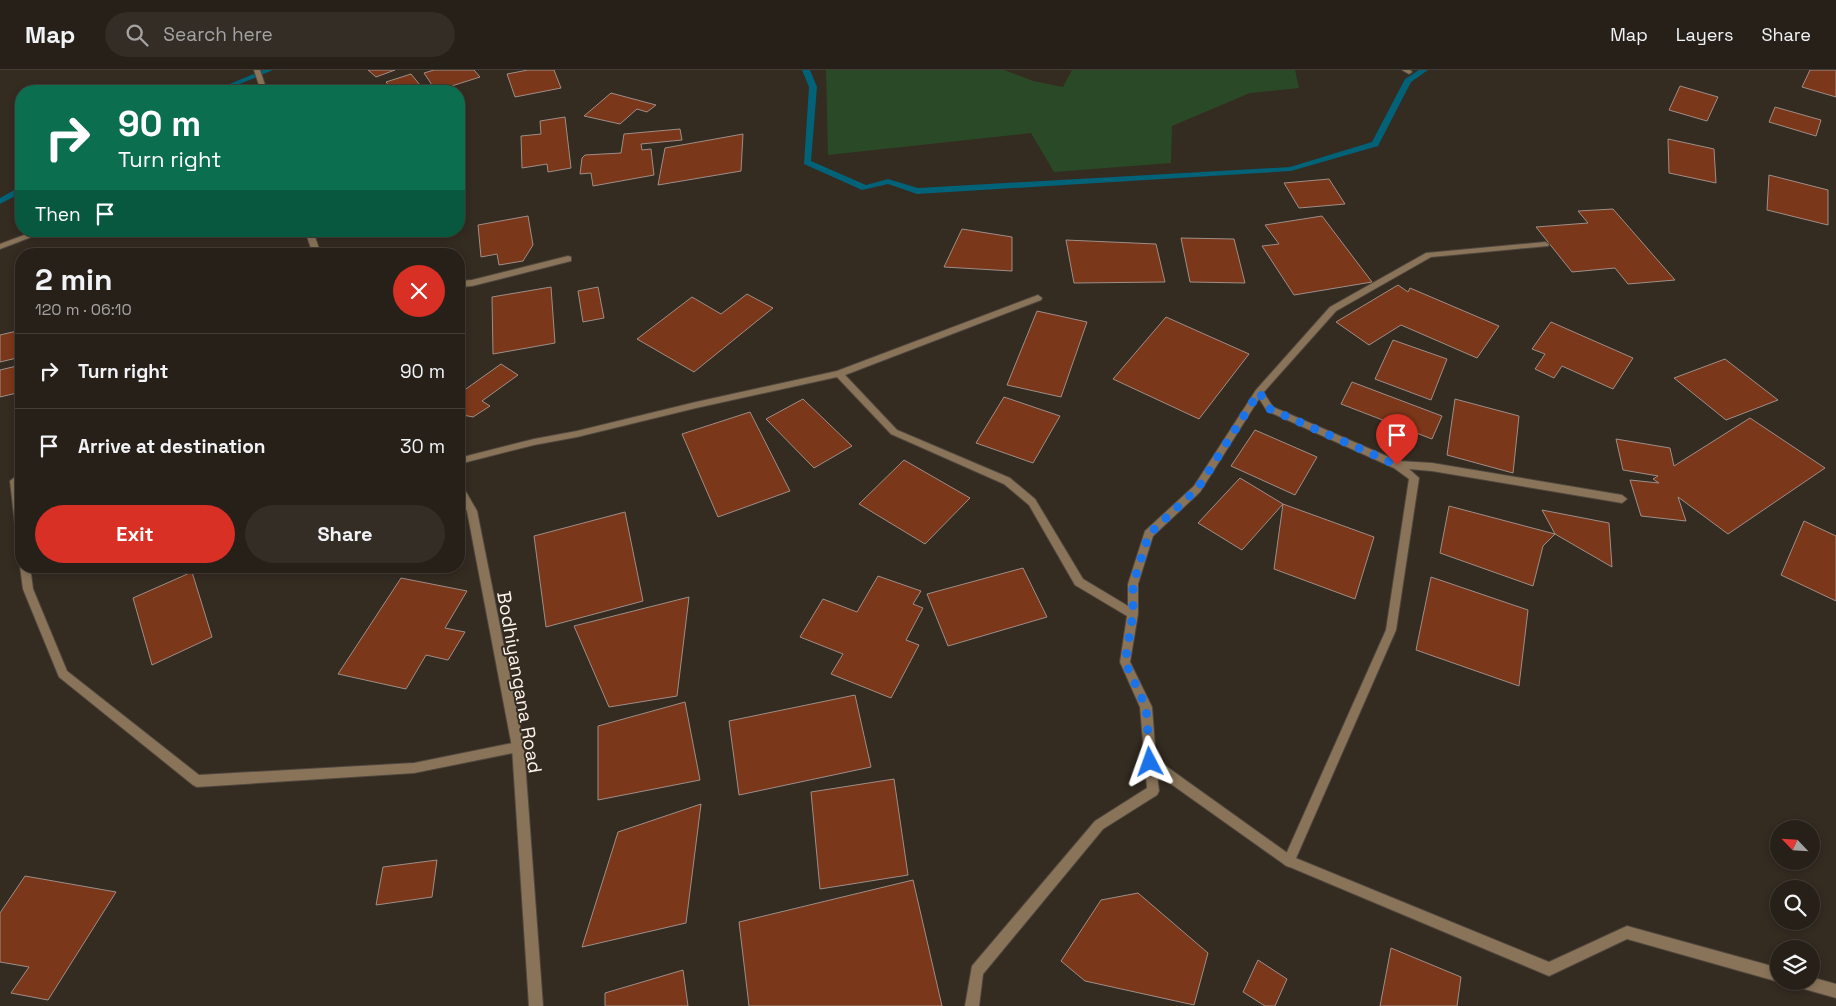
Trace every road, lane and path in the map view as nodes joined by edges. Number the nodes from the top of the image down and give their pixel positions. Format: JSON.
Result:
{"nodes":[{"id":1,"x":258,"y":70,"type":"edge"},
{"id":2,"x":262,"y":85,"type":"edge"},
{"id":3,"x":27,"y":237,"type":"edge"},
{"id":4,"x":1545,"y":244,"type":"dead end"},
{"id":5,"x":0,"y":247,"type":"edge"},
{"id":6,"x":568,"y":259,"type":"dead end"},
{"id":7,"x":465,"y":284,"type":"edge"},
{"id":8,"x":1038,"y":298,"type":"dead end"},
{"id":9,"x":840,"y":374,"type":"junction"},
{"id":10,"x":1259,"y":392,"type":"junction"},
{"id":11,"x":465,"y":460,"type":"edge"},
{"id":12,"x":1397,"y":465,"type":"junction"},
{"id":13,"x":465,"y":499,"type":"edge"},
{"id":14,"x":1622,"y":499,"type":"dead end"},
{"id":15,"x":27,"y":573,"type":"edge"},
{"id":16,"x":1133,"y":614,"type":"junction"},
{"id":17,"x":518,"y":747,"type":"junction"},
{"id":18,"x":1150,"y":762,"type":"junction"},
{"id":19,"x":1289,"y":861,"type":"junction"},
{"id":20,"x":1770,"y":972,"type":"edge"},
{"id":21,"x":1820,"y":986,"type":"edge"},
{"id":22,"x":1836,"y":991,"type":"edge"},
{"id":23,"x":536,"y":1006,"type":"edge"},
{"id":24,"x":972,"y":1006,"type":"edge"}],
"edges":[{"from":1,"to":2,"type":"street"},
{"from":3,"to":5,"type":"street"},
{"from":4,"to":10,"type":"street"},
{"from":6,"to":7,"type":"street"},
{"from":8,"to":9,"type":"street"},
{"from":9,"to":11,"type":"street"},
{"from":9,"to":16,"type":"street"},
{"from":10,"to":12,"type":"street"},
{"from":10,"to":16,"type":"street"},
{"from":12,"to":14,"type":"street"},
{"from":12,"to":19,"type":"street"},
{"from":13,"to":17,"type":"street","name":"Bodhiyangana Road"},
{"from":15,"to":17,"type":"street"},
{"from":16,"to":18,"type":"street"},
{"from":17,"to":23,"type":"street","name":"Bodhiyangana Road"},
{"from":18,"to":19,"type":"street"},
{"from":18,"to":24,"type":"street"},
{"from":19,"to":20,"type":"street"},
{"from":21,"to":22,"type":"street"}]}
